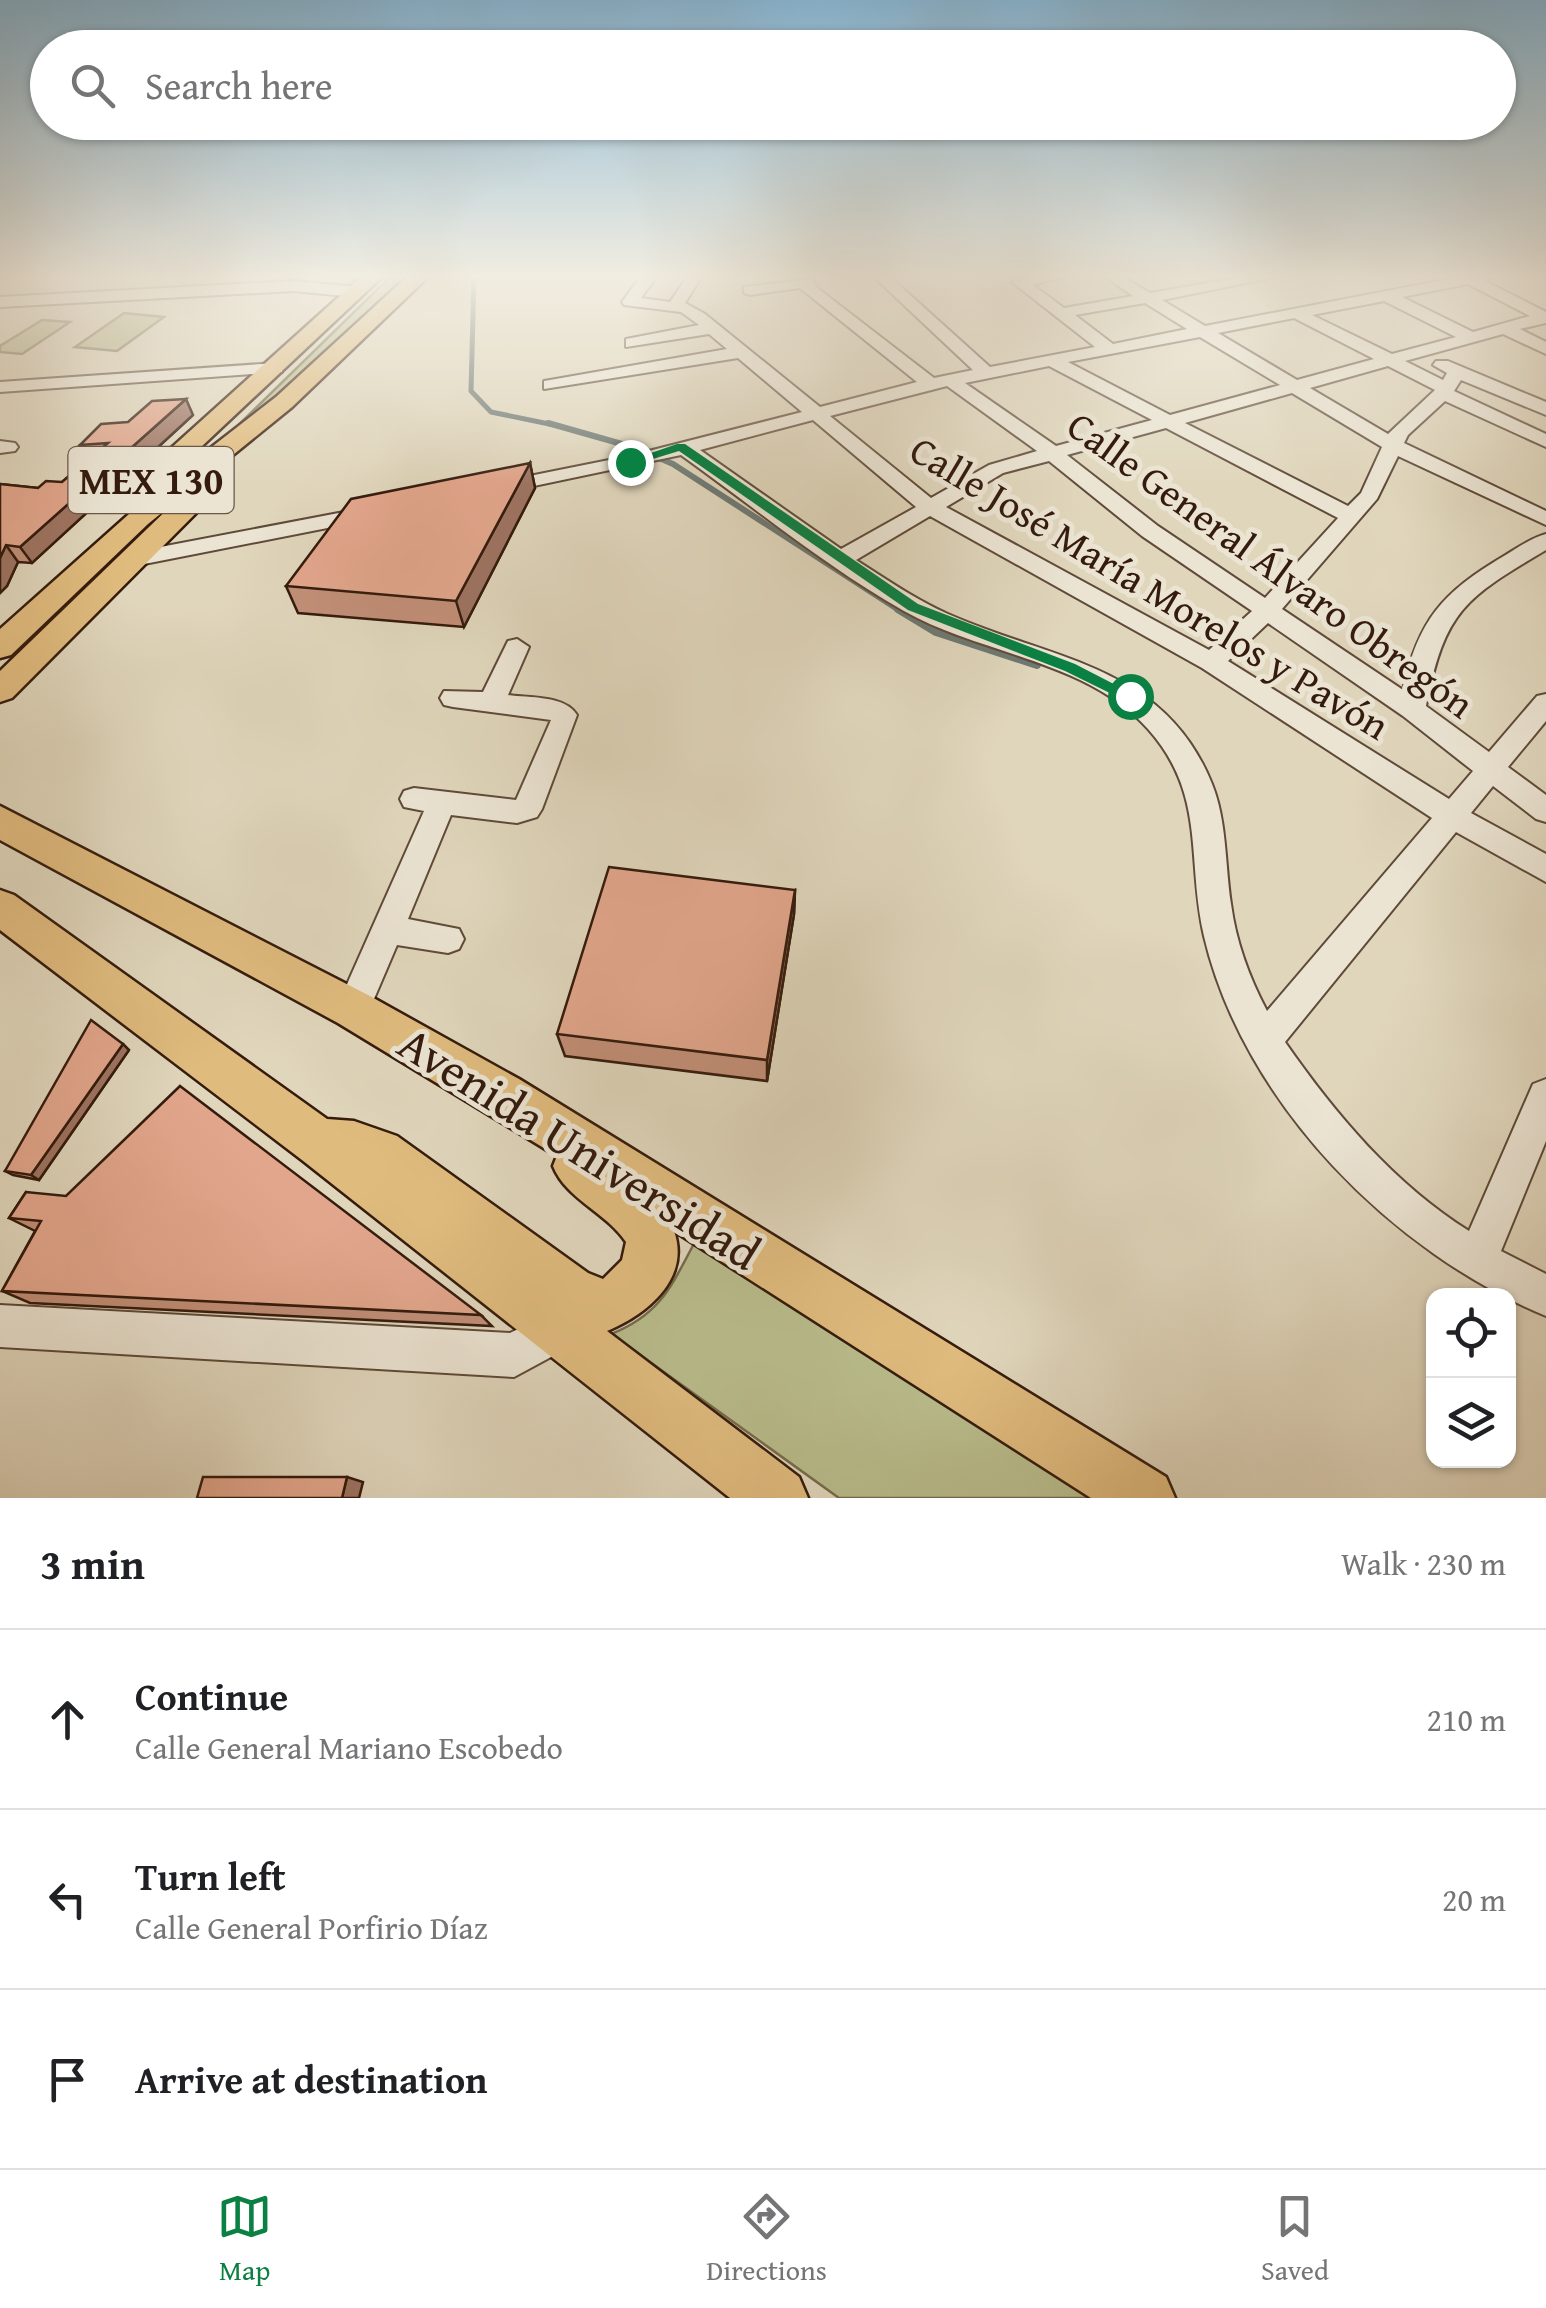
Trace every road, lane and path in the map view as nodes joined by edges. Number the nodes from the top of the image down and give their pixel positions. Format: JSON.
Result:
{"nodes":[{"id":1,"x":300,"y":346,"type":"edge"},
{"id":2,"x":301,"y":346,"type":"edge"},
{"id":3,"x":344,"y":346,"type":"edge"},
{"id":4,"x":734,"y":346,"type":"edge"},
{"id":5,"x":889,"y":346,"type":"edge"},
{"id":6,"x":956,"y":346,"type":"edge"},
{"id":7,"x":1106,"y":346,"type":"edge"},
{"id":8,"x":1121,"y":346,"type":"edge"},
{"id":9,"x":1223,"y":346,"type":"edge"},
{"id":10,"x":1361,"y":346,"type":"edge"},
{"id":11,"x":1449,"y":346,"type":"edge"},
{"id":12,"x":1109,"y":348,"type":"junction"},
{"id":13,"x":741,"y":352,"type":"junction"},
{"id":14,"x":1417,"y":355,"type":"junction"},
{"id":15,"x":1052,"y":361,"type":"junction"},
{"id":16,"x":1393,"y":362,"type":"junction"},
{"id":17,"x":276,"y":368,"type":"junction"},
{"id":18,"x":986,"y":373,"type":"junction"},
{"id":19,"x":941,"y":382,"type":"junction"},
{"id":20,"x":1449,"y":384,"type":"junction"},
{"id":21,"x":550,"y":385,"type":"dead end"},
{"id":22,"x":1295,"y":386,"type":"junction"},
{"id":23,"x":0,"y":387,"type":"edge"},
{"id":24,"x":253,"y":388,"type":"junction"},
{"id":25,"x":29,"y":390,"type":"junction"},
{"id":26,"x":0,"y":396,"type":"edge"},
{"id":27,"x":284,"y":402,"type":"junction"},
{"id":28,"x":1546,"y":408,"type":"edge"},
{"id":29,"x":814,"y":414,"type":"junction"},
{"id":30,"x":1167,"y":420,"type":"junction"},
{"id":31,"x":1546,"y":441,"type":"edge"},
{"id":32,"x":1392,"y":446,"type":"junction"},
{"id":33,"x":676,"y":448,"type":"junction"},
{"id":34,"x":1052,"y":453,"type":"junction"},
{"id":35,"x":176,"y":490,"type":"junction"},
{"id":36,"x":488,"y":490,"type":"edge"},
{"id":37,"x":928,"y":506,"type":"junction"},
{"id":38,"x":390,"y":509,"type":"edge"},
{"id":39,"x":1351,"y":516,"type":"junction"},
{"id":40,"x":1546,"y":519,"type":"edge"},
{"id":41,"x":1546,"y":542,"type":"edge"},
{"id":42,"x":843,"y":558,"type":"junction"},
{"id":43,"x":129,"y":560,"type":"junction"},
{"id":44,"x":1269,"y":609,"type":"junction"},
{"id":45,"x":0,"y":616,"type":"edge"},
{"id":46,"x":0,"y":647,"type":"edge"},
{"id":47,"x":517,"y":647,"type":"dead end"},
{"id":48,"x":1211,"y":662,"type":"junction"},
{"id":49,"x":0,"y":674,"type":"edge"},
{"id":50,"x":0,"y":690,"type":"edge"},
{"id":51,"x":452,"y":698,"type":"dead end"},
{"id":52,"x":491,"y":702,"type":"junction"},
{"id":53,"x":1546,"y":703,"type":"edge"},
{"id":54,"x":1412,"y":709,"type":"junction"},
{"id":55,"x":1489,"y":768,"type":"junction"},
{"id":56,"x":1546,"y":811,"type":"edge"},
{"id":57,"x":1450,"y":815,"type":"junction"},
{"id":58,"x":0,"y":821,"type":"edge"},
{"id":59,"x":1546,"y":869,"type":"edge"},
{"id":60,"x":0,"y":906,"type":"edge"},
{"id":61,"x":387,"y":930,"type":"junction"},
{"id":62,"x":448,"y":938,"type":"dead end"},
{"id":63,"x":353,"y":1008,"type":"junction"},
{"id":64,"x":1265,"y":1040,"type":"junction"},
{"id":65,"x":504,"y":1095,"type":"junction"},
{"id":66,"x":1546,"y":1097,"type":"edge"},
{"id":67,"x":319,"y":1142,"type":"junction"},
{"id":68,"x":1477,"y":1260,"type":"junction"},
{"id":69,"x":1546,"y":1295,"type":"edge"},
{"id":70,"x":0,"y":1326,"type":"edge"},
{"id":71,"x":560,"y":1330,"type":"junction"},
{"id":72,"x":778,"y":1498,"type":"edge"},
{"id":73,"x":1145,"y":1498,"type":"edge"}],
"edges":[{"from":1,"to":17,"type":"main road","number":"MEX 130"},
{"from":2,"to":35,"type":"main road"},
{"from":3,"to":27,"type":"main road","number":"MEX 130"},
{"from":4,"to":13,"type":"street","name":"Calle José María Morelos y Pavón"},
{"from":5,"to":19,"type":"street","name":"Calle General Álvaro Obregón"},
{"from":6,"to":18,"type":"street"},
{"from":7,"to":12,"type":"street"},
{"from":8,"to":12,"type":"street"},
{"from":9,"to":22,"type":"street"},
{"from":10,"to":16,"type":"street"},
{"from":11,"to":14,"type":"street"},
{"from":12,"to":15,"type":"street"},
{"from":13,"to":21,"type":"street"},
{"from":13,"to":29,"type":"street","name":"Calle José María Morelos y Pavón"},
{"from":14,"to":16,"type":"street"},
{"from":14,"to":20,"type":"street"},
{"from":15,"to":18,"type":"street"},
{"from":15,"to":30,"type":"street"},
{"from":16,"to":20,"type":"street"},
{"from":16,"to":22,"type":"street"},
{"from":17,"to":24,"type":"main road","number":"MEX 130"},
{"from":17,"to":25,"type":"street"},
{"from":18,"to":19,"type":"street"},
{"from":19,"to":29,"type":"street"},
{"from":19,"to":34,"type":"street","name":"Calle General Álvaro Obregón"},
{"from":20,"to":28,"type":"street"},
{"from":20,"to":31,"type":"street"},
{"from":20,"to":32,"type":"street"},
{"from":22,"to":30,"type":"street"},
{"from":22,"to":32,"type":"street"},
{"from":23,"to":25,"type":"street"},
{"from":24,"to":25,"type":"street"},
{"from":24,"to":45,"type":"main road","number":"MEX 130"},
{"from":25,"to":26,"type":"street"},
{"from":27,"to":35,"type":"main road","number":"MEX 130"},
{"from":27,"to":43,"type":"main road"},
{"from":29,"to":33,"type":"street"},
{"from":29,"to":37,"type":"street","name":"Calle José María Morelos y Pavón"},
{"from":30,"to":34,"type":"street"},
{"from":30,"to":39,"type":"street"},
{"from":32,"to":39,"type":"street"},
{"from":32,"to":40,"type":"street"},
{"from":33,"to":36,"type":"street"},
{"from":33,"to":42,"type":"street"},
{"from":34,"to":37,"type":"street"},
{"from":34,"to":44,"type":"street","name":"Calle General Álvaro Obregón"},
{"from":35,"to":46,"type":"main road","number":"MEX 130"},
{"from":35,"to":49,"type":"main road"},
{"from":37,"to":42,"type":"street"},
{"from":37,"to":48,"type":"street","name":"Calle José María Morelos y Pavón"},
{"from":38,"to":43,"type":"street"},
{"from":39,"to":44,"type":"street"},
{"from":41,"to":54,"type":"street"},
{"from":42,"to":64,"type":"street"},
{"from":43,"to":50,"type":"main road"},
{"from":44,"to":48,"type":"street"},
{"from":44,"to":54,"type":"street","name":"Calle General Álvaro Obregón"},
{"from":47,"to":52,"type":"street"},
{"from":48,"to":57,"type":"street","name":"Calle José María Morelos y Pavón"},
{"from":51,"to":52,"type":"street"},
{"from":52,"to":61,"type":"street"},
{"from":53,"to":55,"type":"street"},
{"from":54,"to":55,"type":"street","name":"Calle General Álvaro Obregón"},
{"from":55,"to":56,"type":"street","name":"Calle General Álvaro Obregón"},
{"from":55,"to":57,"type":"street"},
{"from":57,"to":59,"type":"street","name":"Calle José María Morelos y Pavón"},
{"from":57,"to":64,"type":"street"},
{"from":58,"to":63,"type":"main road","name":"Avenida Universidad"},
{"from":60,"to":67,"type":"main road"},
{"from":61,"to":62,"type":"street"},
{"from":61,"to":63,"type":"street"},
{"from":63,"to":65,"type":"main road","name":"Avenida Universidad"},
{"from":64,"to":68,"type":"street"},
{"from":65,"to":67,"type":"main road"},
{"from":65,"to":73,"type":"main road","name":"Avenida Universidad"},
{"from":66,"to":68,"type":"street"},
{"from":67,"to":71,"type":"main road"},
{"from":68,"to":69,"type":"street"},
{"from":70,"to":71,"type":"street"},
{"from":71,"to":72,"type":"main road"}]}
